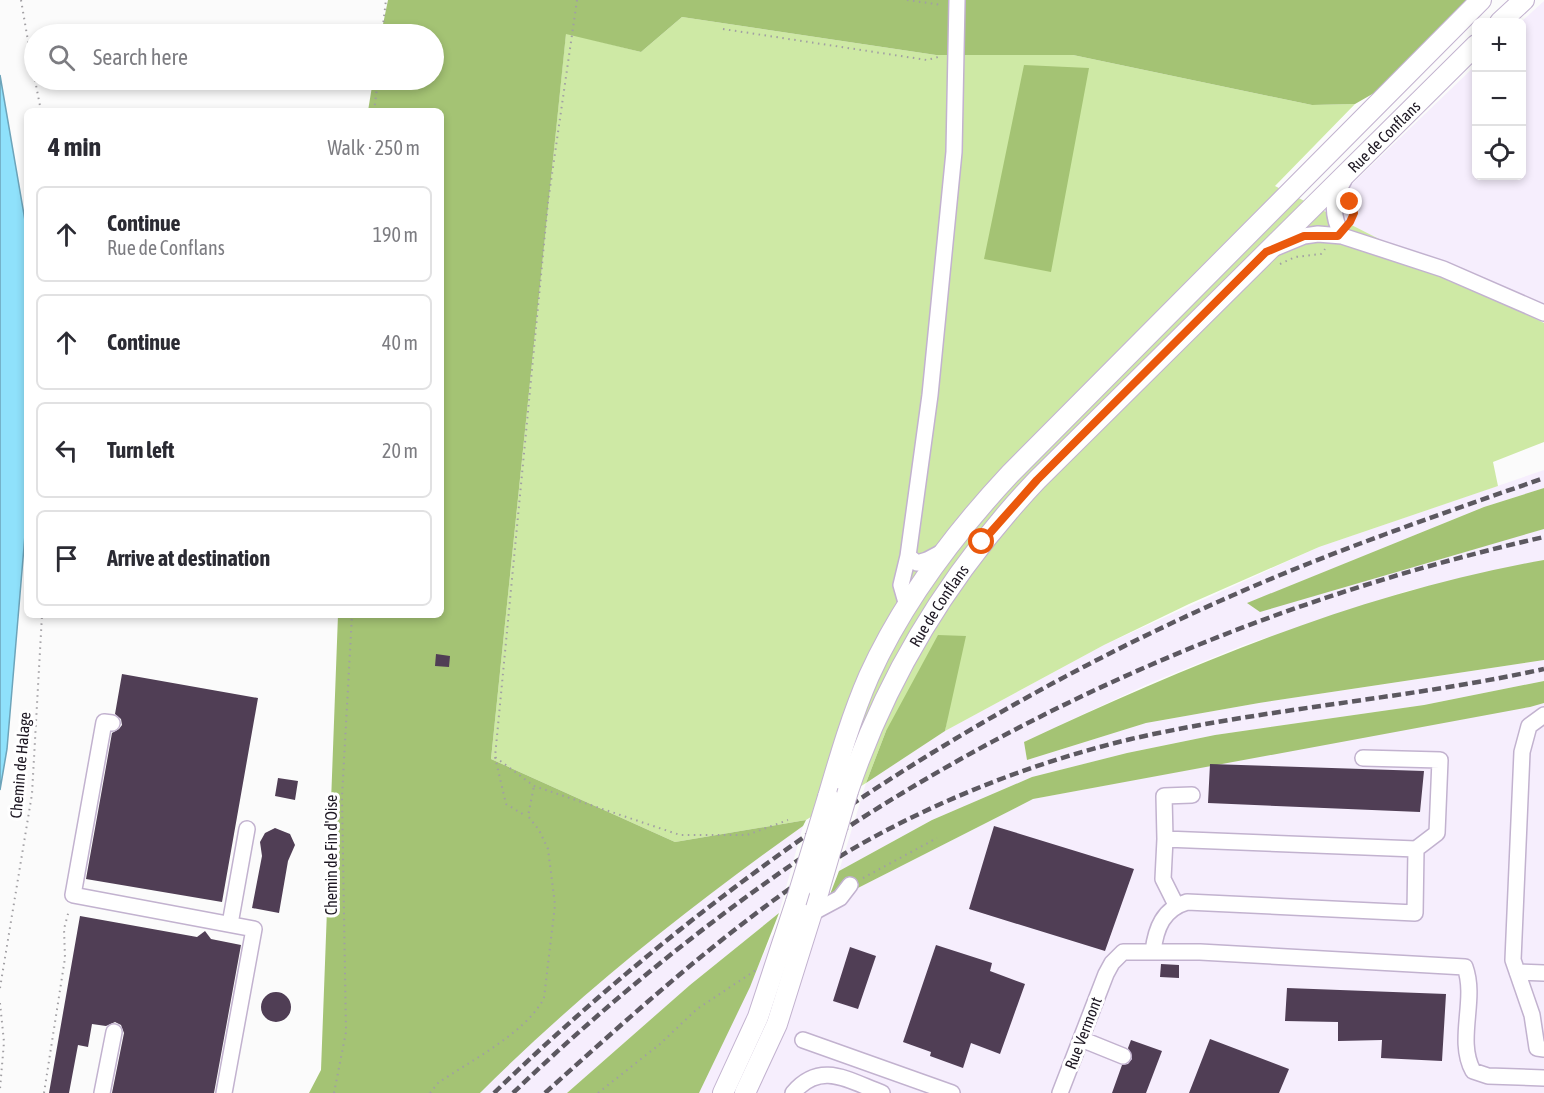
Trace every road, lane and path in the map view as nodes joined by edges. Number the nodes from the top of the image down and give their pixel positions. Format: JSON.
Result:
{"nodes":[{"id":1,"x":21,"y":0,"type":"edge"},
{"id":2,"x":386,"y":0,"type":"edge"},
{"id":3,"x":577,"y":0,"type":"edge"},
{"id":4,"x":908,"y":0,"type":"edge"},
{"id":5,"x":1481,"y":0,"type":"edge"},
{"id":6,"x":1519,"y":0,"type":"edge"},
{"id":7,"x":1524,"y":0,"type":"edge"},
{"id":8,"x":957,"y":4,"type":"edge"},
{"id":9,"x":1504,"y":18,"type":"edge"},
{"id":10,"x":1504,"y":18,"type":"edge"},
{"id":11,"x":25,"y":24,"type":"edge"},
{"id":12,"x":383,"y":24,"type":"edge"},
{"id":13,"x":723,"y":29,"type":"dead end"},
{"id":14,"x":1472,"y":49,"type":"edge"},
{"id":15,"x":956,"y":53,"type":"junction"},
{"id":16,"x":37,"y":90,"type":"edge"},
{"id":17,"x":377,"y":90,"type":"edge"},
{"id":18,"x":40,"y":108,"type":"edge"},
{"id":19,"x":374,"y":108,"type":"edge"},
{"id":20,"x":1354,"y":164,"type":"junction"},
{"id":21,"x":1353,"y":192,"type":"dead end"},
{"id":22,"x":1340,"y":235,"type":"junction"},
{"id":23,"x":1270,"y":260,"type":"junction"},
{"id":24,"x":1544,"y":314,"type":"edge"},
{"id":25,"x":948,"y":548,"type":"junction"},
{"id":26,"x":908,"y":556,"type":"junction"},
{"id":27,"x":907,"y":606,"type":"junction"},
{"id":28,"x":42,"y":618,"type":"edge"},
{"id":29,"x":352,"y":618,"type":"edge"},
{"id":30,"x":1544,"y":715,"type":"edge"},
{"id":31,"x":112,"y":723,"type":"dead end"},
{"id":32,"x":495,"y":757,"type":"junction"},
{"id":33,"x":1363,"y":758,"type":"dead end"},
{"id":34,"x":534,"y":786,"type":"junction"},
{"id":35,"x":1192,"y":795,"type":"dead end"},
{"id":36,"x":528,"y":816,"type":"junction"},
{"id":37,"x":788,"y":820,"type":"dead end"},
{"id":38,"x":247,"y":829,"type":"dead end"},
{"id":39,"x":937,"y":838,"type":"dead end"},
{"id":40,"x":1166,"y":839,"type":"junction"},
{"id":41,"x":1416,"y":849,"type":"junction"},
{"id":42,"x":850,"y":885,"type":"joint"},
{"id":43,"x":73,"y":895,"type":"junction"},
{"id":44,"x":1176,"y":905,"type":"junction"},
{"id":45,"x":804,"y":907,"type":"junction"},
{"id":46,"x":230,"y":924,"type":"junction"},
{"id":47,"x":1152,"y":951,"type":"junction"},
{"id":48,"x":777,"y":965,"type":"junction"},
{"id":49,"x":1517,"y":972,"type":"junction"},
{"id":50,"x":1544,"y":973,"type":"edge"},
{"id":51,"x":0,"y":988,"type":"edge"},
{"id":52,"x":0,"y":1004,"type":"edge"},
{"id":53,"x":114,"y":1032,"type":"dead end"},
{"id":54,"x":1081,"y":1039,"type":"junction"},
{"id":55,"x":803,"y":1040,"type":"dead end"},
{"id":56,"x":1544,"y":1049,"type":"edge"},
{"id":57,"x":1123,"y":1056,"type":"dead end"},
{"id":58,"x":1544,"y":1078,"type":"edge"},
{"id":59,"x":0,"y":1089,"type":"edge"},
{"id":60,"x":44,"y":1093,"type":"edge"},
{"id":61,"x":102,"y":1093,"type":"edge"},
{"id":62,"x":224,"y":1093,"type":"edge"},
{"id":63,"x":334,"y":1093,"type":"edge"},
{"id":64,"x":430,"y":1093,"type":"edge"},
{"id":65,"x":598,"y":1093,"type":"edge"},
{"id":66,"x":723,"y":1093,"type":"edge"},
{"id":67,"x":745,"y":1093,"type":"edge"},
{"id":68,"x":793,"y":1093,"type":"edge"},
{"id":69,"x":882,"y":1093,"type":"edge"},
{"id":70,"x":952,"y":1093,"type":"edge"},
{"id":71,"x":1060,"y":1093,"type":"edge"}],
"edges":[{"from":1,"to":11,"type":"path"},
{"from":2,"to":12,"type":"path"},
{"from":3,"to":32,"type":"path"},
{"from":4,"to":8,"type":"path"},
{"from":5,"to":25,"type":"main road","name":"Rue de Conflans"},
{"from":6,"to":9,"type":"main road"},
{"from":7,"to":10,"type":"main road"},
{"from":8,"to":15,"type":"street","name":"Rue de Conflans"},
{"from":13,"to":15,"type":"path"},
{"from":14,"to":20,"type":"main road","name":"Rue de Conflans"},
{"from":15,"to":26,"type":"street","name":"Rue de Conflans"},
{"from":16,"to":18,"type":"path"},
{"from":17,"to":19,"type":"path"},
{"from":20,"to":22,"type":"street"},
{"from":20,"to":23,"type":"main road","name":"Rue de Conflans"},
{"from":21,"to":22,"type":"path"},
{"from":22,"to":23,"type":"street"},
{"from":22,"to":23,"type":"path"},
{"from":22,"to":24,"type":"street"},
{"from":23,"to":45,"type":"main road","name":"Rue de Conflans","bridge":true},
{"from":25,"to":26,"type":"street"},
{"from":25,"to":27,"type":"main road","name":"Rue de Conflans"},
{"from":26,"to":27,"type":"street","name":"Rue de Conflans"},
{"from":27,"to":45,"type":"main road","name":"Rue de Conflans","bridge":true},
{"from":28,"to":51,"type":"path","name":"Chemin de Halage"},
{"from":29,"to":63,"type":"path","name":"Chemin de Fin d'Oise"},
{"from":30,"to":49,"type":"street"},
{"from":31,"to":43,"type":"street"},
{"from":32,"to":34,"type":"path"},
{"from":32,"to":36,"type":"path"},
{"from":33,"to":41,"type":"street"},
{"from":34,"to":36,"type":"path"},
{"from":34,"to":37,"type":"path"},
{"from":35,"to":40,"type":"street"},
{"from":36,"to":64,"type":"path"},
{"from":38,"to":46,"type":"street"},
{"from":39,"to":42,"type":"path"},
{"from":40,"to":41,"type":"street"},
{"from":40,"to":44,"type":"street"},
{"from":41,"to":44,"type":"street"},
{"from":42,"to":45,"type":"street"},
{"from":43,"to":46,"type":"street"},
{"from":43,"to":60,"type":"path"},
{"from":44,"to":47,"type":"street"},
{"from":45,"to":48,"type":"main road","name":"Rue de Conflans"},
{"from":45,"to":67,"type":"main road","name":"Rue de Conflans"},
{"from":46,"to":62,"type":"street"},
{"from":47,"to":54,"type":"street","name":"Rue Vermont"},
{"from":47,"to":58,"type":"street"},
{"from":48,"to":65,"type":"path"},
{"from":48,"to":66,"type":"main road","name":"Rue de Conflans"},
{"from":49,"to":50,"type":"street"},
{"from":49,"to":56,"type":"street"},
{"from":52,"to":59,"type":"path"},
{"from":53,"to":61,"type":"street"},
{"from":54,"to":57,"type":"street"},
{"from":54,"to":71,"type":"street","name":"Rue Vermont"},
{"from":55,"to":70,"type":"street"},
{"from":68,"to":69,"type":"street"}]}
